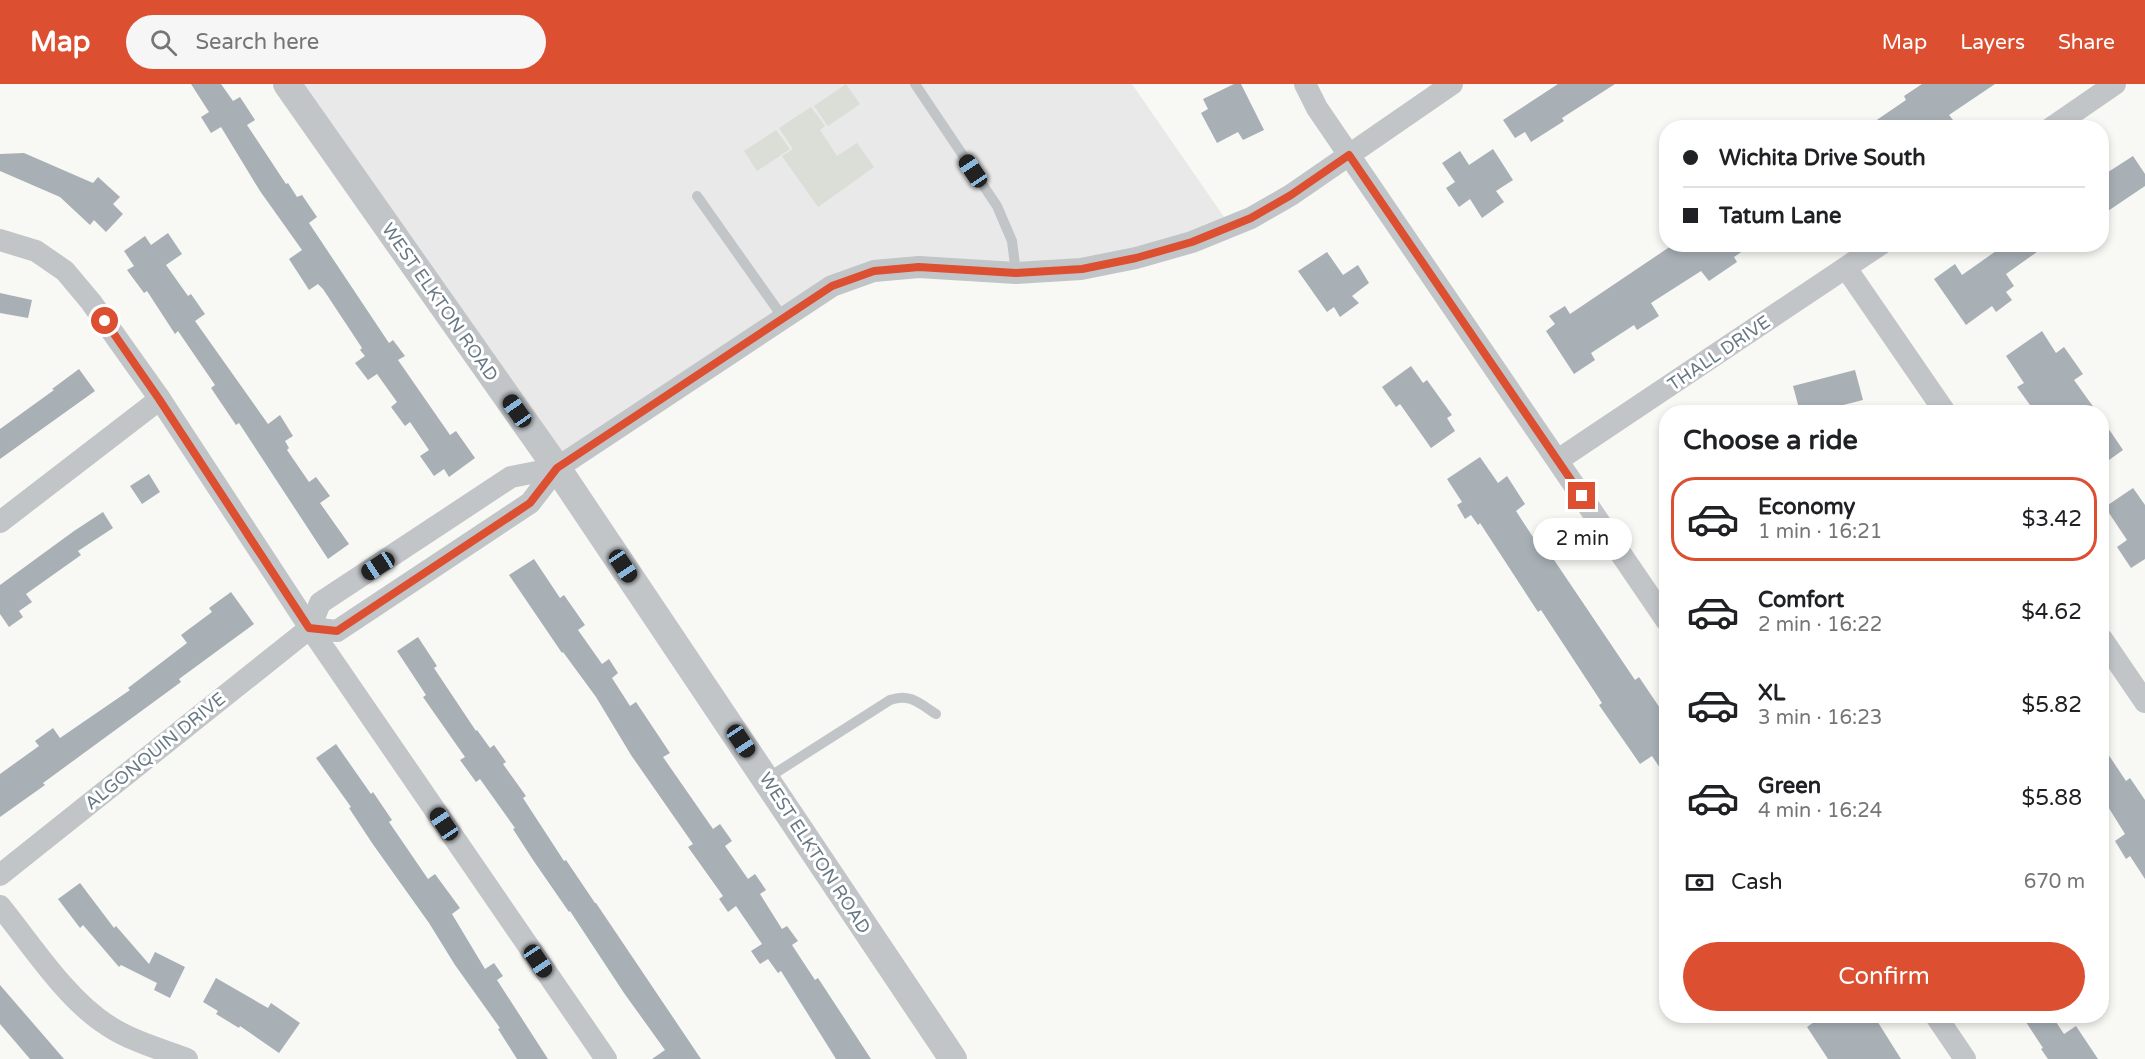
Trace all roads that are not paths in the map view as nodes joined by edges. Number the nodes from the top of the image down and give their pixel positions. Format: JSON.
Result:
{"nodes":[{"id":1,"x":288,"y":84,"type":"edge"},
{"id":2,"x":915,"y":84,"type":"edge"},
{"id":3,"x":1305,"y":84,"type":"edge"},
{"id":4,"x":1452,"y":84,"type":"edge"},
{"id":5,"x":2115,"y":84,"type":"edge"},
{"id":6,"x":2063,"y":120,"type":"edge"},
{"id":7,"x":1349,"y":155,"type":"junction"},
{"id":8,"x":697,"y":196,"type":"dead end"},
{"id":9,"x":0,"y":240,"type":"edge"},
{"id":10,"x":1869,"y":252,"type":"edge"},
{"id":11,"x":1846,"y":268,"type":"junction"},
{"id":12,"x":1016,"y":273,"type":"junction"},
{"id":13,"x":784,"y":319,"type":"junction"},
{"id":14,"x":159,"y":399,"type":"junction"},
{"id":15,"x":1940,"y":405,"type":"edge"},
{"id":16,"x":1558,"y":460,"type":"junction"},
{"id":17,"x":557,"y":468,"type":"junction"},
{"id":18,"x":0,"y":522,"type":"edge"},
{"id":19,"x":1659,"y":610,"type":"edge"},
{"id":20,"x":309,"y":628,"type":"junction"},
{"id":21,"x":2109,"y":649,"type":"edge"},
{"id":22,"x":2145,"y":702,"type":"edge"},
{"id":23,"x":936,"y":714,"type":"dead end"},
{"id":24,"x":766,"y":779,"type":"junction"},
{"id":25,"x":0,"y":875,"type":"edge"},
{"id":26,"x":0,"y":906,"type":"edge"},
{"id":27,"x":1941,"y":1023,"type":"edge"},
{"id":28,"x":187,"y":1059,"type":"edge"},
{"id":29,"x":606,"y":1059,"type":"edge"},
{"id":30,"x":953,"y":1059,"type":"edge"},
{"id":31,"x":1965,"y":1059,"type":"edge"}],
"edges":[{"from":1,"to":17,"type":"street","name":"WEST ELKTON ROAD"},
{"from":2,"to":12,"type":"lane"},
{"from":3,"to":7,"type":"street"},
{"from":4,"to":7,"type":"street"},
{"from":5,"to":6,"type":"street"},
{"from":7,"to":12,"type":"street"},
{"from":7,"to":16,"type":"street"},
{"from":8,"to":13,"type":"lane"},
{"from":9,"to":14,"type":"street"},
{"from":10,"to":11,"type":"street","name":"THALL DRIVE"},
{"from":11,"to":15,"type":"street"},
{"from":11,"to":16,"type":"street","name":"THALL DRIVE"},
{"from":12,"to":13,"type":"street"},
{"from":13,"to":17,"type":"street"},
{"from":14,"to":18,"type":"street"},
{"from":14,"to":20,"type":"street"},
{"from":16,"to":19,"type":"street"},
{"from":17,"to":20,"type":"street","name":"ALGONQUIN DRIVE"},
{"from":17,"to":20,"type":"street"},
{"from":17,"to":24,"type":"street","name":"WEST ELKTON ROAD"},
{"from":20,"to":25,"type":"street","name":"ALGONQUIN DRIVE"},
{"from":20,"to":29,"type":"street"},
{"from":21,"to":22,"type":"street"},
{"from":23,"to":24,"type":"lane"},
{"from":24,"to":30,"type":"street","name":"WEST ELKTON ROAD"},
{"from":26,"to":28,"type":"street"},
{"from":27,"to":31,"type":"street"}]}
